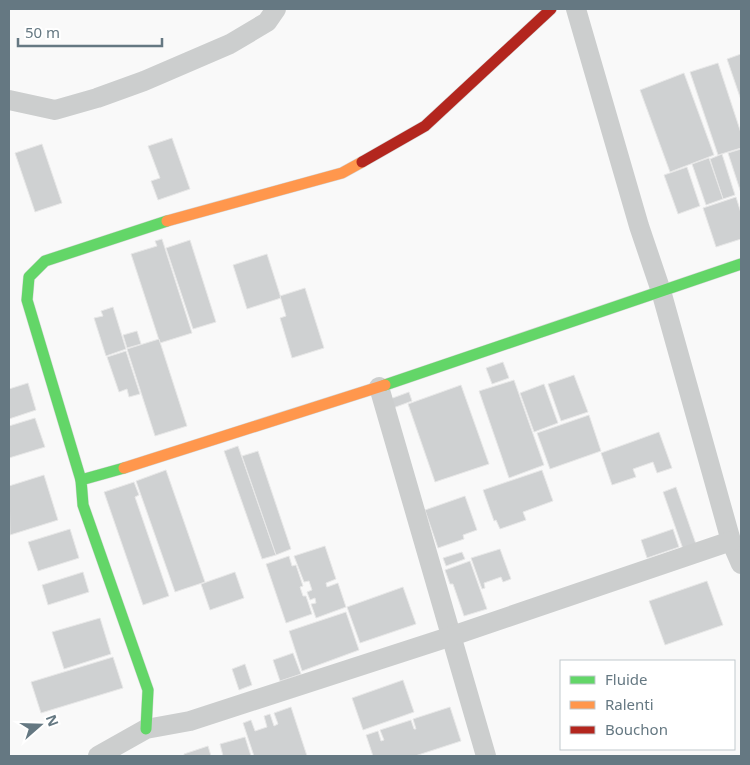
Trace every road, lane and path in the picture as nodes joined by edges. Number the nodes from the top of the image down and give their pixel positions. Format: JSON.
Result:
{"nodes":[{"id":1,"x":276,"y":9,"type":"edge"},
{"id":2,"x":551,"y":9,"type":"edge"},
{"id":3,"x":576,"y":9,"type":"edge"},
{"id":4,"x":9,"y":100,"type":"edge"},
{"id":5,"x":741,"y":264,"type":"edge"},
{"id":6,"x":660,"y":291,"type":"junction"},
{"id":7,"x":379,"y":387,"type":"junction"},
{"id":8,"x":81,"y":480,"type":"junction"},
{"id":9,"x":732,"y":541,"type":"junction"},
{"id":10,"x":741,"y":564,"type":"edge"},
{"id":11,"x":452,"y":636,"type":"junction"},
{"id":12,"x":146,"y":729,"type":"junction"},
{"id":13,"x":98,"y":756,"type":"edge"},
{"id":14,"x":486,"y":756,"type":"edge"}],
"edges":[{"from":1,"to":4,"type":"street"},
{"from":2,"to":8,"type":"street"},
{"from":3,"to":6,"type":"street"},
{"from":5,"to":6,"type":"street"},
{"from":6,"to":7,"type":"street"},
{"from":6,"to":9,"type":"street"},
{"from":7,"to":8,"type":"street"},
{"from":7,"to":11,"type":"street"},
{"from":8,"to":12,"type":"street"},
{"from":9,"to":10,"type":"street"},
{"from":9,"to":11,"type":"street"},
{"from":11,"to":12,"type":"street"},
{"from":11,"to":14,"type":"street"},
{"from":12,"to":13,"type":"street"}]}
